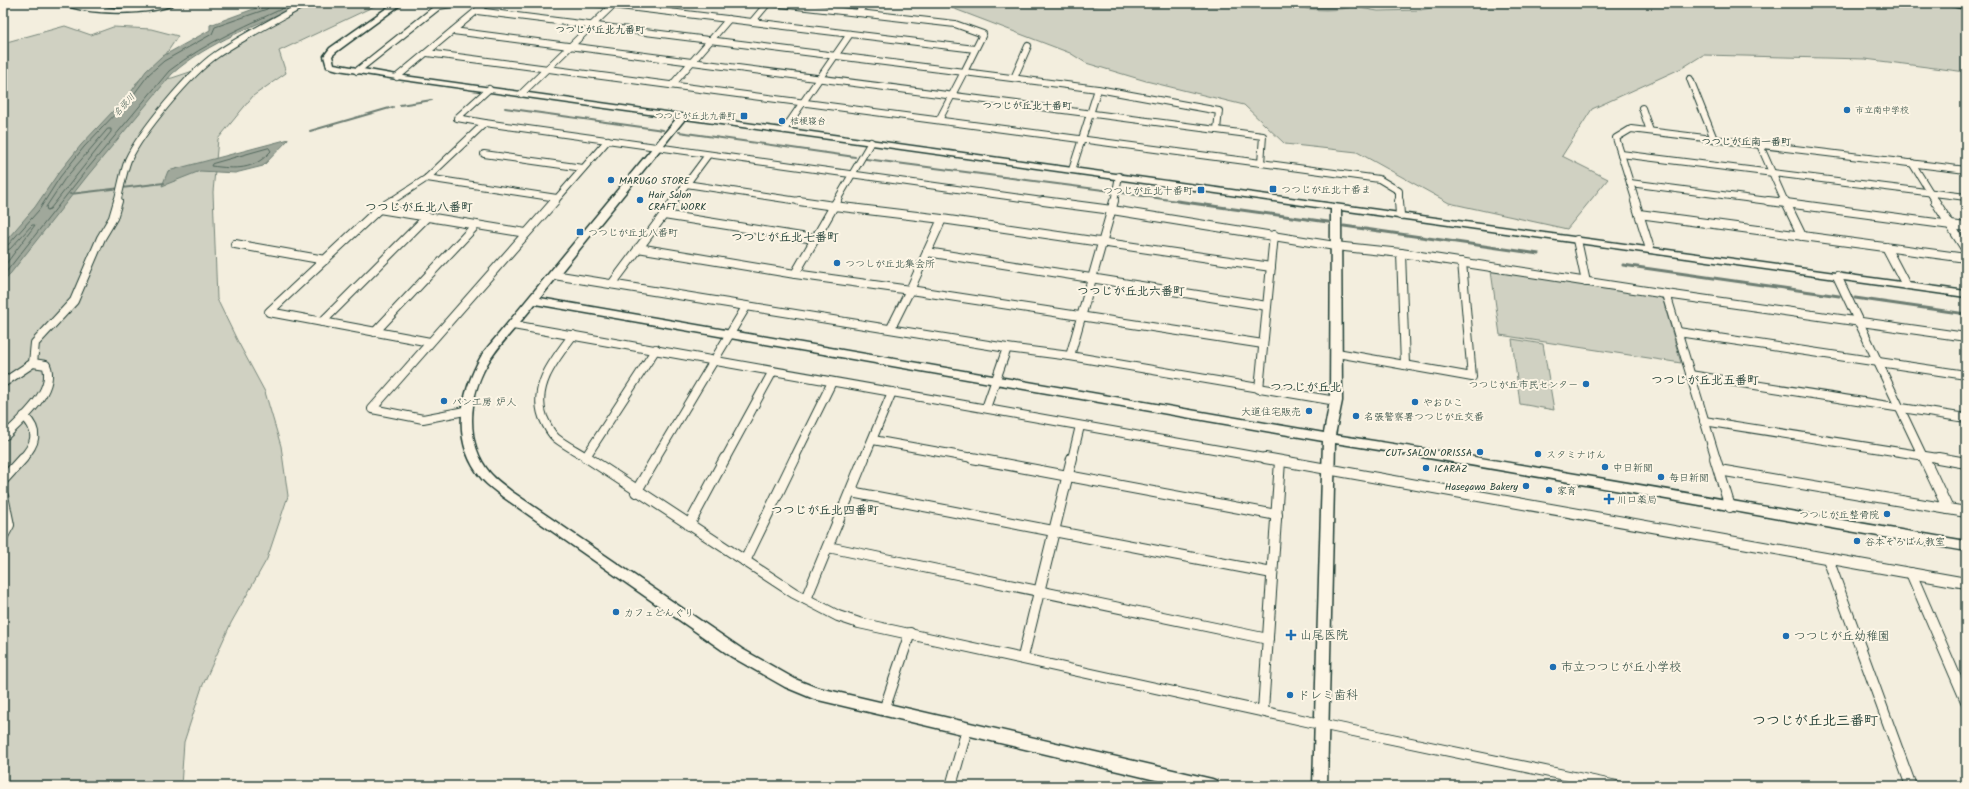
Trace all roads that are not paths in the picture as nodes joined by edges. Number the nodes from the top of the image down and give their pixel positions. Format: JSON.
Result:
{"nodes":[{"id":1,"x":67,"y":3,"type":"edge"},
{"id":2,"x":171,"y":3,"type":"edge"},
{"id":3,"x":306,"y":3,"type":"edge"},
{"id":4,"x":399,"y":3,"type":"edge"},
{"id":5,"x":458,"y":3,"type":"edge"},
{"id":6,"x":486,"y":3,"type":"edge"},
{"id":7,"x":596,"y":3,"type":"edge"},
{"id":8,"x":770,"y":3,"type":"edge"},
{"id":9,"x":861,"y":3,"type":"edge"},
{"id":10,"x":865,"y":3,"type":"edge"},
{"id":11,"x":1951,"y":3,"type":"edge"},
{"id":12,"x":614,"y":4,"type":"edge"},
{"id":13,"x":1966,"y":7,"type":"edge"},
{"id":14,"x":478,"y":11,"type":"junction"},
{"id":15,"x":858,"y":13,"type":"junction"},
{"id":16,"x":729,"y":19,"type":"junction"},
{"id":17,"x":752,"y":22,"type":"junction"},
{"id":18,"x":592,"y":25,"type":"junction"},
{"id":19,"x":453,"y":31,"type":"junction"},
{"id":20,"x":850,"y":34,"type":"junction"},
{"id":21,"x":711,"y":40,"type":"junction"},
{"id":22,"x":570,"y":46,"type":"junction"},
{"id":23,"x":1028,"y":46,"type":"dead end"},
{"id":24,"x":975,"y":49,"type":"junction"},
{"id":25,"x":427,"y":52,"type":"junction"},
{"id":26,"x":835,"y":56,"type":"junction"},
{"id":27,"x":693,"y":62,"type":"junction"},
{"id":28,"x":547,"y":68,"type":"junction"},
{"id":29,"x":357,"y":71,"type":"junction"},
{"id":30,"x":964,"y":72,"type":"junction"},
{"id":31,"x":397,"y":77,"type":"junction"},
{"id":32,"x":819,"y":78,"type":"junction"},
{"id":33,"x":1014,"y":78,"type":"junction"},
{"id":34,"x":1690,"y":79,"type":"dead end"},
{"id":35,"x":672,"y":85,"type":"junction"},
{"id":36,"x":489,"y":89,"type":"junction"},
{"id":37,"x":1098,"y":89,"type":"junction"},
{"id":38,"x":521,"y":94,"type":"junction"},
{"id":39,"x":952,"y":95,"type":"junction"},
{"id":40,"x":804,"y":103,"type":"junction"},
{"id":41,"x":1642,"y":108,"type":"dead end"},
{"id":42,"x":1090,"y":113,"type":"junction"},
{"id":43,"x":683,"y":116,"type":"junction"},
{"id":44,"x":939,"y":120,"type":"junction"},
{"id":45,"x":485,"y":123,"type":"junction"},
{"id":46,"x":1217,"y":129,"type":"junction"},
{"id":47,"x":784,"y":130,"type":"junction"},
{"id":48,"x":1650,"y":131,"type":"junction"},
{"id":49,"x":1714,"y":139,"type":"junction"},
{"id":50,"x":608,"y":140,"type":"junction"},
{"id":51,"x":1082,"y":140,"type":"junction"},
{"id":52,"x":871,"y":142,"type":"junction"},
{"id":53,"x":1760,"y":145,"type":"junction"},
{"id":54,"x":658,"y":148,"type":"junction"},
{"id":55,"x":484,"y":154,"type":"dead end"},
{"id":56,"x":1621,"y":154,"type":"junction"},
{"id":57,"x":708,"y":155,"type":"junction"},
{"id":58,"x":1261,"y":163,"type":"junction"},
{"id":59,"x":1912,"y":163,"type":"junction"},
{"id":60,"x":582,"y":168,"type":"junction"},
{"id":61,"x":1072,"y":170,"type":"junction"},
{"id":62,"x":1966,"y":170,"type":"edge"},
{"id":63,"x":1772,"y":173,"type":"junction"},
{"id":64,"x":852,"y":175,"type":"junction"},
{"id":65,"x":1119,"y":176,"type":"junction"},
{"id":66,"x":427,"y":178,"type":"junction"},
{"id":67,"x":1630,"y":183,"type":"junction"},
{"id":68,"x":686,"y":184,"type":"junction"},
{"id":69,"x":1930,"y":193,"type":"junction"},
{"id":70,"x":1966,"y":197,"type":"edge"},
{"id":71,"x":557,"y":198,"type":"junction"},
{"id":72,"x":1786,"y":203,"type":"junction"},
{"id":73,"x":834,"y":206,"type":"junction"},
{"id":74,"x":1336,"y":206,"type":"junction"},
{"id":75,"x":379,"y":209,"type":"junction"},
{"id":76,"x":1112,"y":210,"type":"junction"},
{"id":77,"x":1639,"y":214,"type":"junction"},
{"id":78,"x":664,"y":215,"type":"junction"},
{"id":79,"x":1400,"y":215,"type":"junction"},
{"id":80,"x":427,"y":217,"type":"junction"},
{"id":81,"x":942,"y":219,"type":"junction"},
{"id":82,"x":476,"y":225,"type":"junction"},
{"id":83,"x":1951,"y":225,"type":"junction"},
{"id":84,"x":1966,"y":227,"type":"edge"},
{"id":85,"x":526,"y":233,"type":"junction"},
{"id":86,"x":1274,"y":235,"type":"junction"},
{"id":87,"x":1802,"y":236,"type":"junction"},
{"id":88,"x":814,"y":239,"type":"junction"},
{"id":89,"x":1577,"y":240,"type":"junction"},
{"id":90,"x":1102,"y":242,"type":"junction"},
{"id":91,"x":235,"y":244,"type":"dead end"},
{"id":92,"x":1335,"y":246,"type":"junction"},
{"id":93,"x":1886,"y":247,"type":"junction"},
{"id":94,"x":638,"y":248,"type":"junction"},
{"id":95,"x":1650,"y":250,"type":"junction"},
{"id":96,"x":1966,"y":250,"type":"edge"},
{"id":97,"x":927,"y":252,"type":"junction"},
{"id":98,"x":1401,"y":253,"type":"junction"},
{"id":99,"x":1966,"y":258,"type":"edge"},
{"id":100,"x":325,"y":260,"type":"junction"},
{"id":101,"x":1462,"y":262,"type":"junction"},
{"id":102,"x":1271,"y":267,"type":"junction"},
{"id":103,"x":795,"y":274,"type":"junction"},
{"id":104,"x":554,"y":275,"type":"junction"},
{"id":105,"x":1837,"y":276,"type":"junction"},
{"id":106,"x":1093,"y":277,"type":"junction"},
{"id":107,"x":1586,"y":282,"type":"junction"},
{"id":108,"x":612,"y":284,"type":"junction"},
{"id":109,"x":1906,"y":285,"type":"junction"},
{"id":110,"x":910,"y":290,"type":"junction"},
{"id":111,"x":1666,"y":294,"type":"junction"},
{"id":112,"x":1966,"y":294,"type":"edge"},
{"id":113,"x":534,"y":300,"type":"junction"},
{"id":114,"x":1267,"y":306,"type":"junction"},
{"id":115,"x":746,"y":307,"type":"junction"},
{"id":116,"x":1081,"y":317,"type":"junction"},
{"id":117,"x":1859,"y":321,"type":"junction"},
{"id":118,"x":322,"y":322,"type":"junction"},
{"id":119,"x":513,"y":325,"type":"junction"},
{"id":120,"x":891,"y":328,"type":"junction"},
{"id":121,"x":375,"y":332,"type":"junction"},
{"id":122,"x":1678,"y":332,"type":"junction"},
{"id":123,"x":731,"y":334,"type":"junction"},
{"id":124,"x":573,"y":335,"type":"junction"},
{"id":125,"x":1966,"y":336,"type":"edge"},
{"id":126,"x":430,"y":342,"type":"junction"},
{"id":127,"x":1264,"y":344,"type":"junction"},
{"id":128,"x":1007,"y":348,"type":"junction"},
{"id":129,"x":656,"y":349,"type":"junction"},
{"id":130,"x":1337,"y":353,"type":"junction"},
{"id":131,"x":1070,"y":356,"type":"junction"},
{"id":132,"x":715,"y":360,"type":"junction"},
{"id":133,"x":1879,"y":362,"type":"junction"},
{"id":134,"x":33,"y":363,"type":"junction"},
{"id":135,"x":1405,"y":365,"type":"junction"},
{"id":136,"x":773,"y":371,"type":"junction"},
{"id":137,"x":1690,"y":375,"type":"junction"},
{"id":138,"x":1966,"y":376,"type":"edge"},
{"id":139,"x":996,"y":380,"type":"junction"},
{"id":140,"x":3,"y":382,"type":"edge"},
{"id":141,"x":832,"y":382,"type":"junction"},
{"id":142,"x":1259,"y":389,"type":"junction"},
{"id":143,"x":892,"y":392,"type":"junction"},
{"id":144,"x":1336,"y":402,"type":"junction"},
{"id":145,"x":986,"y":408,"type":"junction"},
{"id":146,"x":1900,"y":408,"type":"junction"},
{"id":147,"x":465,"y":412,"type":"junction"},
{"id":148,"x":24,"y":416,"type":"junction"},
{"id":149,"x":1966,"y":418,"type":"edge"},
{"id":150,"x":1704,"y":421,"type":"junction"},
{"id":151,"x":1080,"y":426,"type":"junction"},
{"id":152,"x":6,"y":435,"type":"dead end"},
{"id":153,"x":1329,"y":438,"type":"junction"},
{"id":154,"x":873,"y":440,"type":"junction"},
{"id":155,"x":1924,"y":456,"type":"junction"},
{"id":156,"x":585,"y":458,"type":"junction"},
{"id":157,"x":1280,"y":461,"type":"junction"},
{"id":158,"x":1966,"y":463,"type":"edge"},
{"id":159,"x":1328,"y":469,"type":"junction"},
{"id":160,"x":1720,"y":470,"type":"junction"},
{"id":161,"x":1067,"y":475,"type":"junction"},
{"id":162,"x":3,"y":480,"type":"edge"},
{"id":163,"x":636,"y":492,"type":"junction"},
{"id":164,"x":851,"y":492,"type":"junction"},
{"id":165,"x":3,"y":496,"type":"edge"},
{"id":166,"x":1730,"y":507,"type":"junction"},
{"id":167,"x":1948,"y":509,"type":"junction"},
{"id":168,"x":1966,"y":512,"type":"edge"},
{"id":169,"x":1277,"y":515,"type":"junction"},
{"id":170,"x":689,"y":525,"type":"junction"},
{"id":171,"x":1054,"y":531,"type":"junction"},
{"id":172,"x":3,"y":536,"type":"edge"},
{"id":173,"x":1966,"y":546,"type":"edge"},
{"id":174,"x":828,"y":547,"type":"junction"},
{"id":175,"x":1828,"y":559,"type":"junction"},
{"id":176,"x":745,"y":561,"type":"junction"},
{"id":177,"x":1272,"y":573,"type":"junction"},
{"id":178,"x":1911,"y":573,"type":"junction"},
{"id":179,"x":1966,"y":583,"type":"edge"},
{"id":180,"x":1039,"y":591,"type":"junction"},
{"id":181,"x":806,"y":599,"type":"junction"},
{"id":182,"x":910,"y":633,"type":"junction"},
{"id":183,"x":1268,"y":639,"type":"junction"},
{"id":184,"x":1023,"y":658,"type":"junction"},
{"id":185,"x":1966,"y":701,"type":"edge"},
{"id":186,"x":884,"y":710,"type":"junction"},
{"id":187,"x":1263,"y":710,"type":"junction"},
{"id":188,"x":1320,"y":724,"type":"junction"},
{"id":189,"x":967,"y":729,"type":"junction"},
{"id":190,"x":951,"y":786,"type":"edge"},
{"id":191,"x":1212,"y":786,"type":"edge"},
{"id":192,"x":1320,"y":786,"type":"edge"},
{"id":193,"x":1617,"y":786,"type":"edge"},
{"id":194,"x":1911,"y":786,"type":"edge"}],
"edges":[{"from":1,"to":2,"type":"street"},
{"from":3,"to":134,"type":"street"},
{"from":4,"to":29,"type":"street"},
{"from":5,"to":29,"type":"street"},
{"from":6,"to":14,"type":"street"},
{"from":7,"to":12,"type":"street"},
{"from":8,"to":15,"type":"street"},
{"from":8,"to":17,"type":"street"},
{"from":9,"to":10,"type":"street"},
{"from":10,"to":15,"type":"street"},
{"from":11,"to":13,"type":"street"},
{"from":12,"to":16,"type":"street"},
{"from":12,"to":18,"type":"street"},
{"from":14,"to":18,"type":"street"},
{"from":14,"to":19,"type":"street"},
{"from":15,"to":24,"type":"street"},
{"from":16,"to":17,"type":"street"},
{"from":16,"to":21,"type":"street"},
{"from":17,"to":20,"type":"street"},
{"from":18,"to":21,"type":"street"},
{"from":18,"to":22,"type":"street"},
{"from":19,"to":22,"type":"street"},
{"from":19,"to":25,"type":"street"},
{"from":20,"to":24,"type":"street"},
{"from":20,"to":26,"type":"street"},
{"from":21,"to":26,"type":"street"},
{"from":21,"to":27,"type":"street"},
{"from":22,"to":27,"type":"street"},
{"from":22,"to":28,"type":"street"},
{"from":23,"to":33,"type":"street"},
{"from":24,"to":30,"type":"street"},
{"from":25,"to":28,"type":"street"},
{"from":25,"to":31,"type":"street"},
{"from":26,"to":30,"type":"street"},
{"from":26,"to":32,"type":"street"},
{"from":27,"to":32,"type":"street"},
{"from":27,"to":35,"type":"street"},
{"from":28,"to":35,"type":"street"},
{"from":28,"to":38,"type":"street"},
{"from":29,"to":31,"type":"street"},
{"from":30,"to":33,"type":"street"},
{"from":30,"to":39,"type":"street"},
{"from":31,"to":36,"type":"street"},
{"from":32,"to":39,"type":"street"},
{"from":32,"to":40,"type":"street"},
{"from":33,"to":37,"type":"street"},
{"from":34,"to":49,"type":"street"},
{"from":35,"to":40,"type":"street"},
{"from":36,"to":38,"type":"street"},
{"from":36,"to":45,"type":"street"},
{"from":37,"to":42,"type":"street"},
{"from":37,"to":46,"type":"street"},
{"from":38,"to":43,"type":"street"},
{"from":39,"to":42,"type":"street"},
{"from":39,"to":44,"type":"street"},
{"from":40,"to":44,"type":"street"},
{"from":40,"to":47,"type":"street"},
{"from":41,"to":48,"type":"street"},
{"from":42,"to":46,"type":"street"},
{"from":42,"to":51,"type":"street"},
{"from":43,"to":47,"type":"street"},
{"from":43,"to":54,"type":"street"},
{"from":44,"to":51,"type":"street"},
{"from":45,"to":50,"type":"street"},
{"from":45,"to":66,"type":"street"},
{"from":46,"to":58,"type":"street"},
{"from":47,"to":52,"type":"street"},
{"from":48,"to":49,"type":"street"},
{"from":48,"to":56,"type":"street"},
{"from":49,"to":53,"type":"street"},
{"from":50,"to":54,"type":"street"},
{"from":50,"to":60,"type":"street"},
{"from":51,"to":58,"type":"street"},
{"from":51,"to":61,"type":"street"},
{"from":52,"to":61,"type":"street"},
{"from":52,"to":64,"type":"street"},
{"from":53,"to":59,"type":"street"},
{"from":53,"to":63,"type":"street"},
{"from":54,"to":57,"type":"street"},
{"from":54,"to":104,"type":"street"},
{"from":55,"to":60,"type":"street"},
{"from":56,"to":63,"type":"street"},
{"from":56,"to":67,"type":"street"},
{"from":57,"to":64,"type":"street"},
{"from":57,"to":68,"type":"street"},
{"from":58,"to":79,"type":"street"},
{"from":59,"to":62,"type":"street"},
{"from":59,"to":69,"type":"street"},
{"from":60,"to":71,"type":"street"},
{"from":61,"to":65,"type":"street"},
{"from":63,"to":69,"type":"street"},
{"from":63,"to":72,"type":"street"},
{"from":64,"to":73,"type":"street"},
{"from":64,"to":76,"type":"street"},
{"from":65,"to":74,"type":"street"},
{"from":65,"to":76,"type":"street"},
{"from":66,"to":71,"type":"street"},
{"from":66,"to":75,"type":"street"},
{"from":67,"to":72,"type":"street"},
{"from":67,"to":77,"type":"street"},
{"from":68,"to":73,"type":"street"},
{"from":68,"to":78,"type":"street"},
{"from":69,"to":70,"type":"street"},
{"from":69,"to":83,"type":"street"},
{"from":71,"to":85,"type":"street"},
{"from":72,"to":83,"type":"street"},
{"from":72,"to":87,"type":"street"},
{"from":73,"to":81,"type":"street"},
{"from":73,"to":88,"type":"street"},
{"from":74,"to":79,"type":"street"},
{"from":74,"to":92,"type":"street"},
{"from":75,"to":80,"type":"street"},
{"from":75,"to":100,"type":"street"},
{"from":76,"to":86,"type":"street"},
{"from":76,"to":90,"type":"street"},
{"from":77,"to":87,"type":"street"},
{"from":77,"to":95,"type":"street"},
{"from":78,"to":88,"type":"street"},
{"from":78,"to":94,"type":"street"},
{"from":79,"to":89,"type":"street"},
{"from":80,"to":82,"type":"street"},
{"from":80,"to":118,"type":"street"},
{"from":81,"to":90,"type":"street"},
{"from":81,"to":97,"type":"street"},
{"from":82,"to":85,"type":"street"},
{"from":82,"to":121,"type":"street"},
{"from":83,"to":84,"type":"street"},
{"from":83,"to":96,"type":"street"},
{"from":85,"to":126,"type":"street"},
{"from":86,"to":92,"type":"street"},
{"from":86,"to":102,"type":"street"},
{"from":87,"to":93,"type":"street"},
{"from":88,"to":103,"type":"street"},
{"from":89,"to":95,"type":"street"},
{"from":89,"to":107,"type":"street"},
{"from":90,"to":102,"type":"street"},
{"from":90,"to":106,"type":"street"},
{"from":91,"to":100,"type":"street"},
{"from":92,"to":98,"type":"street"},
{"from":92,"to":130,"type":"street"},
{"from":93,"to":99,"type":"street"},
{"from":93,"to":109,"type":"street"},
{"from":94,"to":103,"type":"street"},
{"from":94,"to":108,"type":"street"},
{"from":95,"to":105,"type":"street"},
{"from":97,"to":106,"type":"street"},
{"from":97,"to":110,"type":"street"},
{"from":98,"to":101,"type":"street"},
{"from":98,"to":135,"type":"street"},
{"from":100,"to":118,"type":"street"},
{"from":101,"to":107,"type":"street"},
{"from":101,"to":135,"type":"street"},
{"from":102,"to":114,"type":"street"},
{"from":103,"to":110,"type":"street"},
{"from":104,"to":108,"type":"street"},
{"from":104,"to":113,"type":"street"},
{"from":105,"to":109,"type":"street"},
{"from":105,"to":117,"type":"street"},
{"from":106,"to":114,"type":"street"},
{"from":106,"to":116,"type":"street"},
{"from":107,"to":111,"type":"street"},
{"from":108,"to":115,"type":"street"},
{"from":109,"to":112,"type":"street"},
{"from":110,"to":116,"type":"street"},
{"from":110,"to":120,"type":"street"},
{"from":111,"to":117,"type":"street"},
{"from":111,"to":122,"type":"street"},
{"from":113,"to":119,"type":"street"},
{"from":113,"to":123,"type":"street"},
{"from":114,"to":127,"type":"street"},
{"from":115,"to":120,"type":"street"},
{"from":115,"to":123,"type":"street"},
{"from":116,"to":127,"type":"street"},
{"from":116,"to":131,"type":"street"},
{"from":117,"to":125,"type":"street"},
{"from":117,"to":133,"type":"street"},
{"from":118,"to":121,"type":"street"},
{"from":119,"to":124,"type":"street"},
{"from":119,"to":147,"type":"street"},
{"from":120,"to":128,"type":"street"},
{"from":121,"to":126,"type":"street"},
{"from":122,"to":133,"type":"street"},
{"from":122,"to":137,"type":"street"},
{"from":123,"to":132,"type":"street"},
{"from":123,"to":139,"type":"street"},
{"from":124,"to":129,"type":"street"},
{"from":124,"to":156,"type":"street"},
{"from":126,"to":147,"type":"street"},
{"from":127,"to":142,"type":"street"},
{"from":128,"to":131,"type":"street"},
{"from":128,"to":139,"type":"street"},
{"from":129,"to":132,"type":"street"},
{"from":129,"to":156,"type":"street"},
{"from":130,"to":135,"type":"street"},
{"from":130,"to":144,"type":"street"},
{"from":131,"to":142,"type":"street"},
{"from":132,"to":136,"type":"street"},
{"from":132,"to":163,"type":"street"},
{"from":133,"to":138,"type":"street"},
{"from":133,"to":146,"type":"street"},
{"from":134,"to":140,"type":"street"},
{"from":134,"to":148,"type":"street"},
{"from":136,"to":141,"type":"street"},
{"from":136,"to":170,"type":"street"},
{"from":137,"to":146,"type":"street"},
{"from":137,"to":150,"type":"street"},
{"from":139,"to":145,"type":"street"},
{"from":139,"to":153,"type":"street"},
{"from":141,"to":143,"type":"street"},
{"from":141,"to":176,"type":"street"},
{"from":142,"to":144,"type":"street"},
{"from":143,"to":145,"type":"street"},
{"from":143,"to":154,"type":"street"},
{"from":144,"to":153,"type":"street"},
{"from":145,"to":151,"type":"street"},
{"from":146,"to":149,"type":"street"},
{"from":146,"to":155,"type":"street"},
{"from":147,"to":186,"type":"street"},
{"from":148,"to":152,"type":"street"},
{"from":148,"to":162,"type":"street"},
{"from":150,"to":155,"type":"street"},
{"from":150,"to":160,"type":"street"},
{"from":151,"to":157,"type":"street"},
{"from":151,"to":161,"type":"street"},
{"from":153,"to":159,"type":"street"},
{"from":153,"to":166,"type":"street"},
{"from":154,"to":161,"type":"street"},
{"from":154,"to":164,"type":"street"},
{"from":155,"to":158,"type":"street"},
{"from":155,"to":167,"type":"street"},
{"from":156,"to":163,"type":"street"},
{"from":157,"to":159,"type":"street"},
{"from":157,"to":169,"type":"street"},
{"from":159,"to":175,"type":"street"},
{"from":159,"to":188,"type":"street"},
{"from":160,"to":166,"type":"street"},
{"from":160,"to":167,"type":"street"},
{"from":161,"to":169,"type":"street"},
{"from":161,"to":171,"type":"street"},
{"from":163,"to":170,"type":"street"},
{"from":164,"to":171,"type":"street"},
{"from":164,"to":174,"type":"street"},
{"from":165,"to":172,"type":"street"},
{"from":166,"to":173,"type":"street"},
{"from":167,"to":168,"type":"street"},
{"from":169,"to":177,"type":"street"},
{"from":170,"to":176,"type":"street"},
{"from":171,"to":177,"type":"street"},
{"from":171,"to":180,"type":"street"},
{"from":174,"to":180,"type":"street"},
{"from":174,"to":181,"type":"street"},
{"from":175,"to":178,"type":"street"},
{"from":175,"to":194,"type":"street"},
{"from":176,"to":181,"type":"street"},
{"from":177,"to":183,"type":"street"},
{"from":178,"to":179,"type":"street"},
{"from":178,"to":185,"type":"street"},
{"from":180,"to":183,"type":"street"},
{"from":180,"to":184,"type":"street"},
{"from":181,"to":182,"type":"street"},
{"from":182,"to":184,"type":"street"},
{"from":182,"to":186,"type":"street"},
{"from":183,"to":187,"type":"street"},
{"from":184,"to":187,"type":"street"},
{"from":186,"to":189,"type":"street"},
{"from":187,"to":188,"type":"street"},
{"from":188,"to":192,"type":"street"},
{"from":188,"to":193,"type":"street"},
{"from":189,"to":190,"type":"street"},
{"from":189,"to":191,"type":"street"}]}
